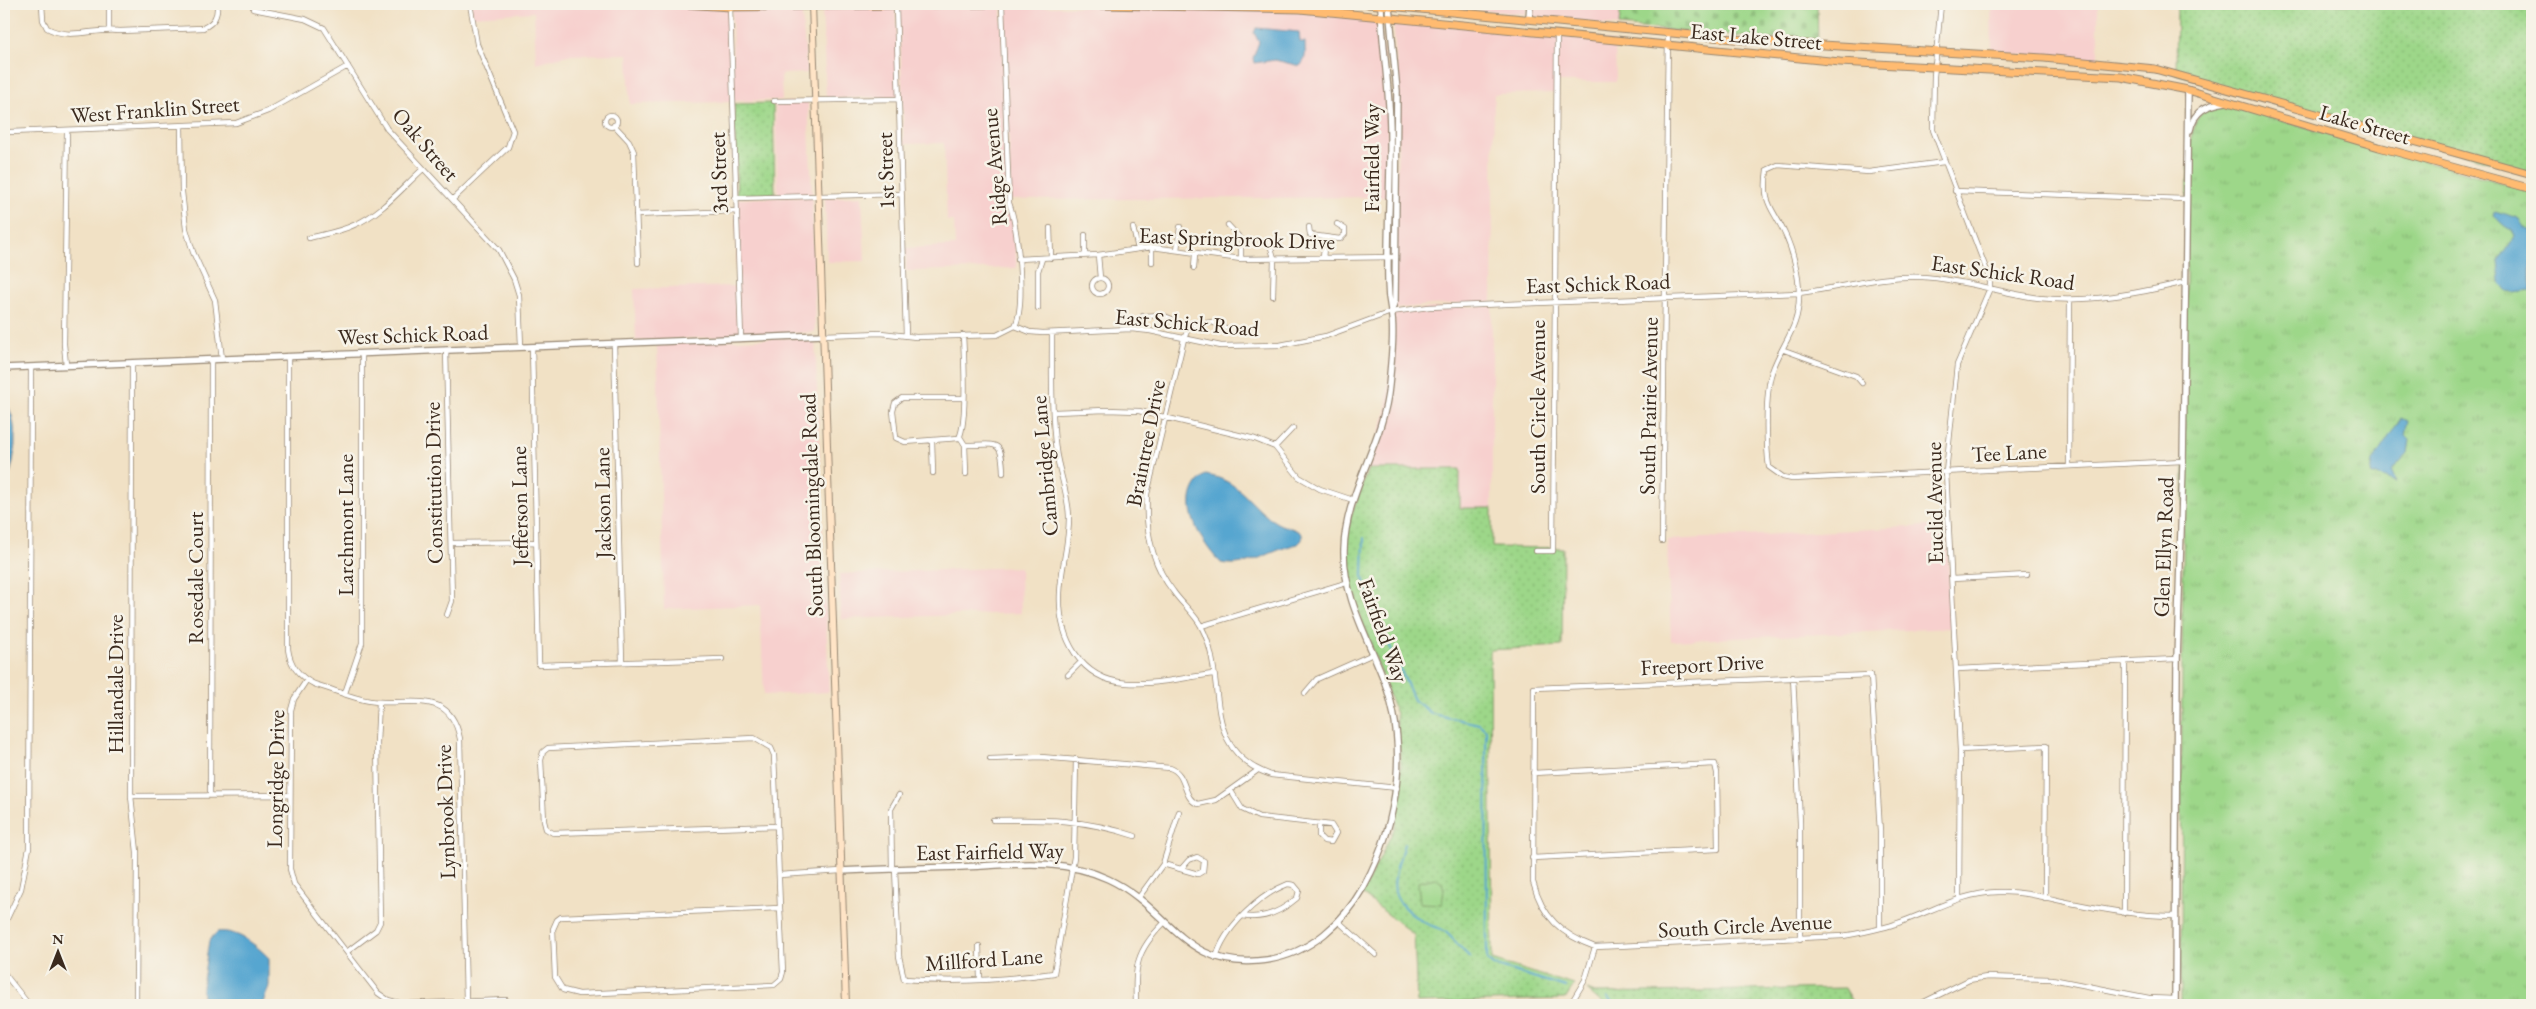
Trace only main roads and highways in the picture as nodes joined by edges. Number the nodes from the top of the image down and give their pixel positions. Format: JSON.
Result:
{"nodes":[{"id":1,"x":683,"y":4,"type":"edge"},
{"id":2,"x":986,"y":4,"type":"edge"},
{"id":3,"x":1051,"y":4,"type":"edge"},
{"id":4,"x":1368,"y":4,"type":"edge"},
{"id":5,"x":812,"y":5,"type":"edge"},
{"id":6,"x":2193,"y":79,"type":"junction"},
{"id":7,"x":2188,"y":90,"type":"junction"},
{"id":8,"x":2532,"y":174,"type":"edge"},
{"id":9,"x":2532,"y":186,"type":"edge"},
{"id":10,"x":846,"y":1005,"type":"edge"}],
"edges":[{"from":1,"to":5,"type":"main road"},
{"from":2,"to":5,"type":"main road"},
{"from":3,"to":7,"type":"main road","name":"East Lake Street"},
{"from":4,"to":6,"type":"main road","name":"East Lake Street"},
{"from":5,"to":10,"type":"main road","name":"South Bloomingdale Road"},
{"from":6,"to":7,"type":"main road"},
{"from":6,"to":8,"type":"main road","name":"Lake Street"},
{"from":7,"to":9,"type":"main road","name":"Lake Street"}]}
